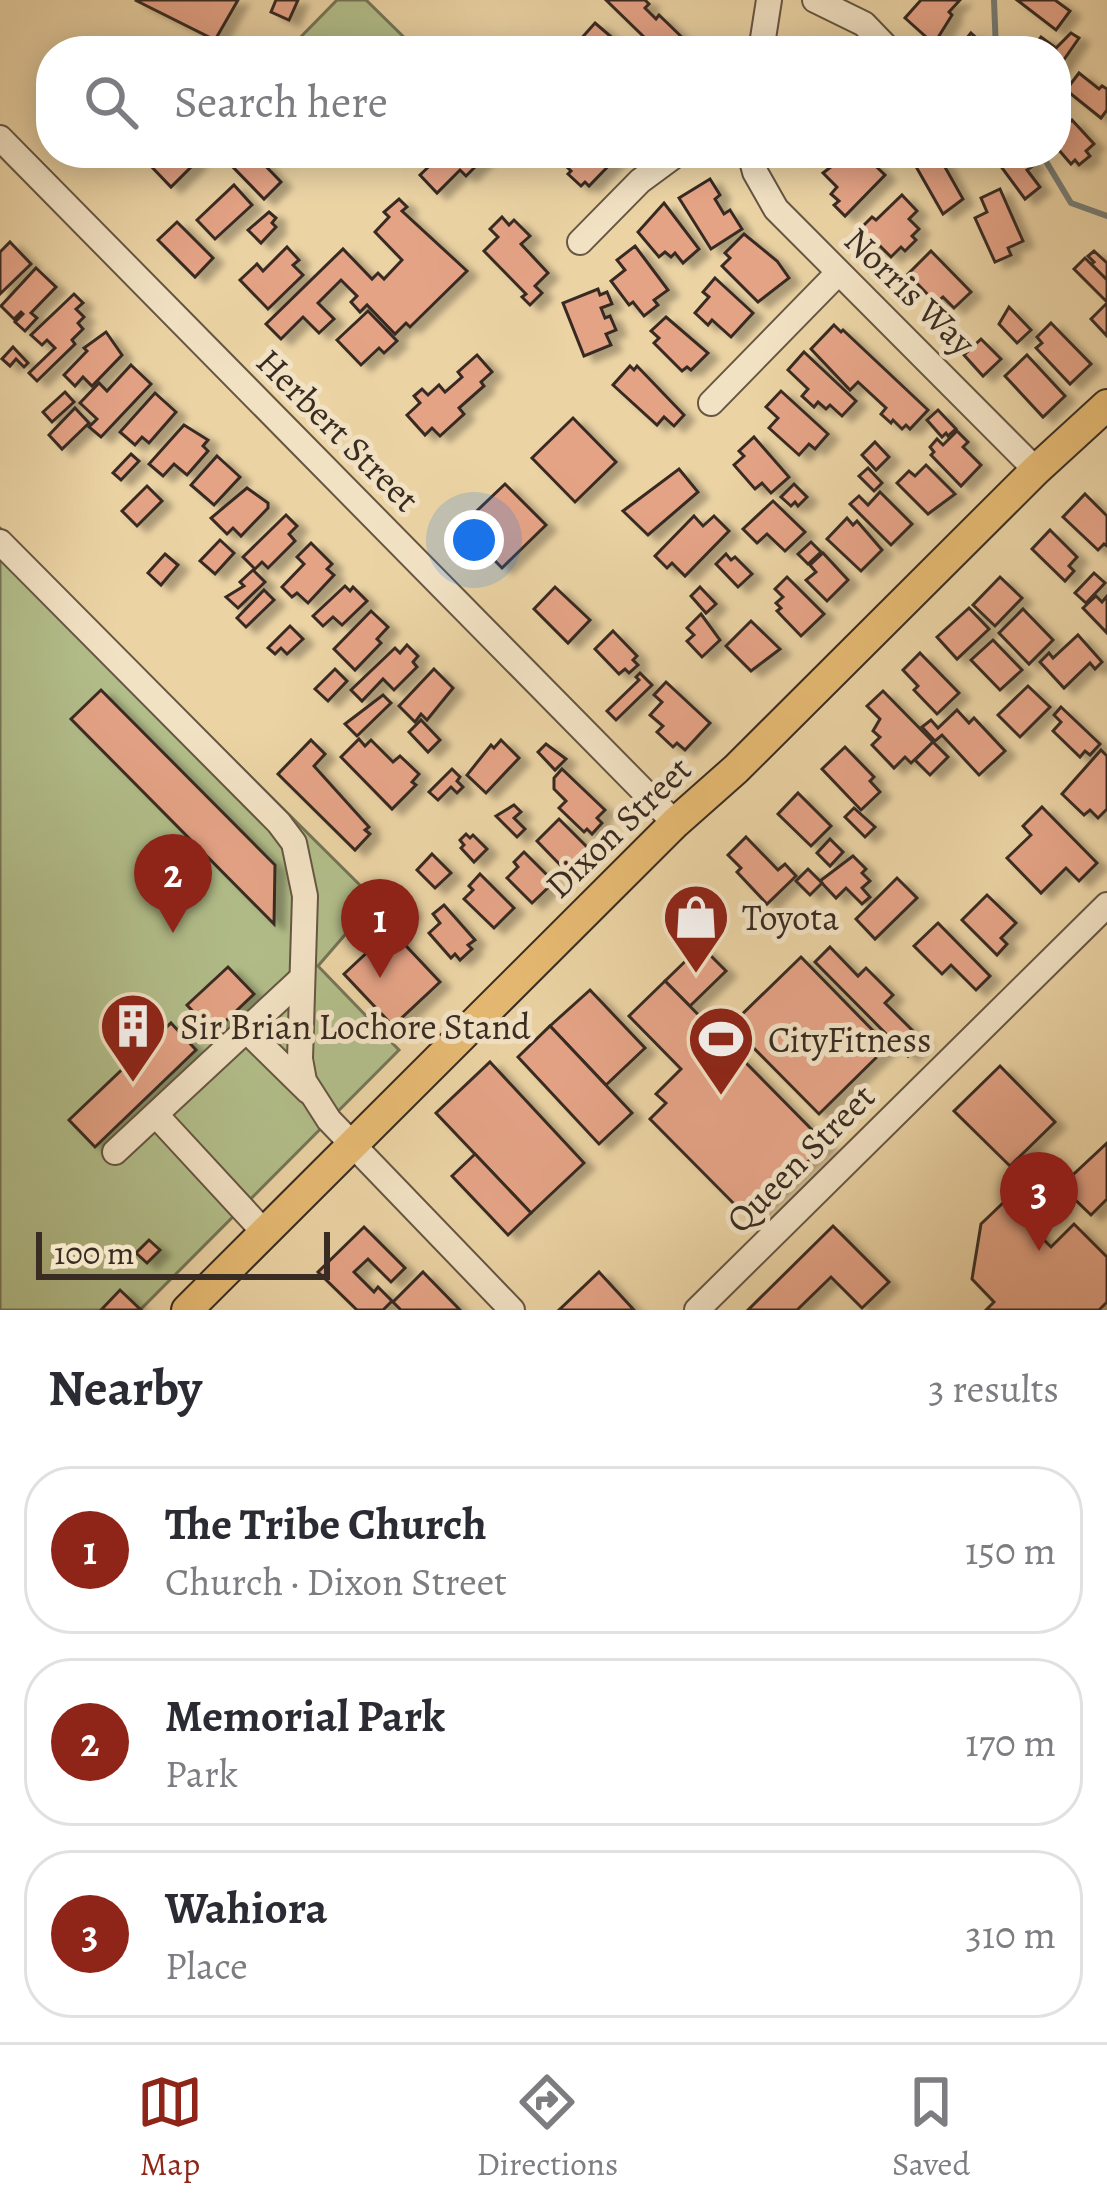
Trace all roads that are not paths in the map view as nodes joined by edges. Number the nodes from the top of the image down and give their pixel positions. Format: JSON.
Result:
{"nodes":[{"id":1,"x":769,"y":0,"type":"edge"},
{"id":2,"x":815,"y":0,"type":"edge"},
{"id":3,"x":763,"y":36,"type":"edge"},
{"id":4,"x":876,"y":36,"type":"edge"},
{"id":5,"x":0,"y":138,"type":"edge"},
{"id":6,"x":658,"y":168,"type":"edge"},
{"id":7,"x":753,"y":168,"type":"edge"},
{"id":8,"x":580,"y":242,"type":"dead end"},
{"id":9,"x":838,"y":273,"type":"junction"},
{"id":10,"x":711,"y":404,"type":"dead end"},
{"id":11,"x":1107,"y":405,"type":"edge"},
{"id":12,"x":1036,"y":470,"type":"junction"},
{"id":13,"x":0,"y":542,"type":"edge"},
{"id":14,"x":675,"y":823,"type":"junction"},
{"id":15,"x":1107,"y":905,"type":"edge"},
{"id":16,"x":302,"y":978,"type":"junction"},
{"id":17,"x":245,"y":1029,"type":"junction"},
{"id":18,"x":310,"y":1092,"type":"junction"},
{"id":19,"x":156,"y":1115,"type":"junction"},
{"id":20,"x":353,"y":1145,"type":"junction"},
{"id":21,"x":115,"y":1152,"type":"dead end"},
{"id":22,"x":265,"y":1234,"type":"junction"},
{"id":23,"x":187,"y":1310,"type":"edge"},
{"id":24,"x":512,"y":1310,"type":"edge"},
{"id":25,"x":697,"y":1310,"type":"edge"}],
"edges":[{"from":1,"to":3,"type":"street"},
{"from":2,"to":4,"type":"street"},
{"from":5,"to":14,"type":"street","name":"Herbert Street"},
{"from":6,"to":8,"type":"street"},
{"from":7,"to":9,"type":"street","name":"Norris Way"},
{"from":9,"to":10,"type":"street"},
{"from":9,"to":12,"type":"street","name":"Norris Way"},
{"from":11,"to":12,"type":"main road","name":"Dixon Street"},
{"from":12,"to":14,"type":"main road","name":"Dixon Street"},
{"from":13,"to":16,"type":"street"},
{"from":14,"to":20,"type":"main road","name":"Dixon Street"},
{"from":15,"to":25,"type":"street","name":"Queen Street"},
{"from":16,"to":17,"type":"street"},
{"from":16,"to":18,"type":"street"},
{"from":17,"to":18,"type":"street"},
{"from":17,"to":19,"type":"street"},
{"from":18,"to":20,"type":"street"},
{"from":19,"to":21,"type":"street"},
{"from":19,"to":22,"type":"street"},
{"from":20,"to":22,"type":"main road","name":"Dixon Street"},
{"from":20,"to":24,"type":"street"},
{"from":22,"to":23,"type":"main road","name":"Dixon Street"}]}
